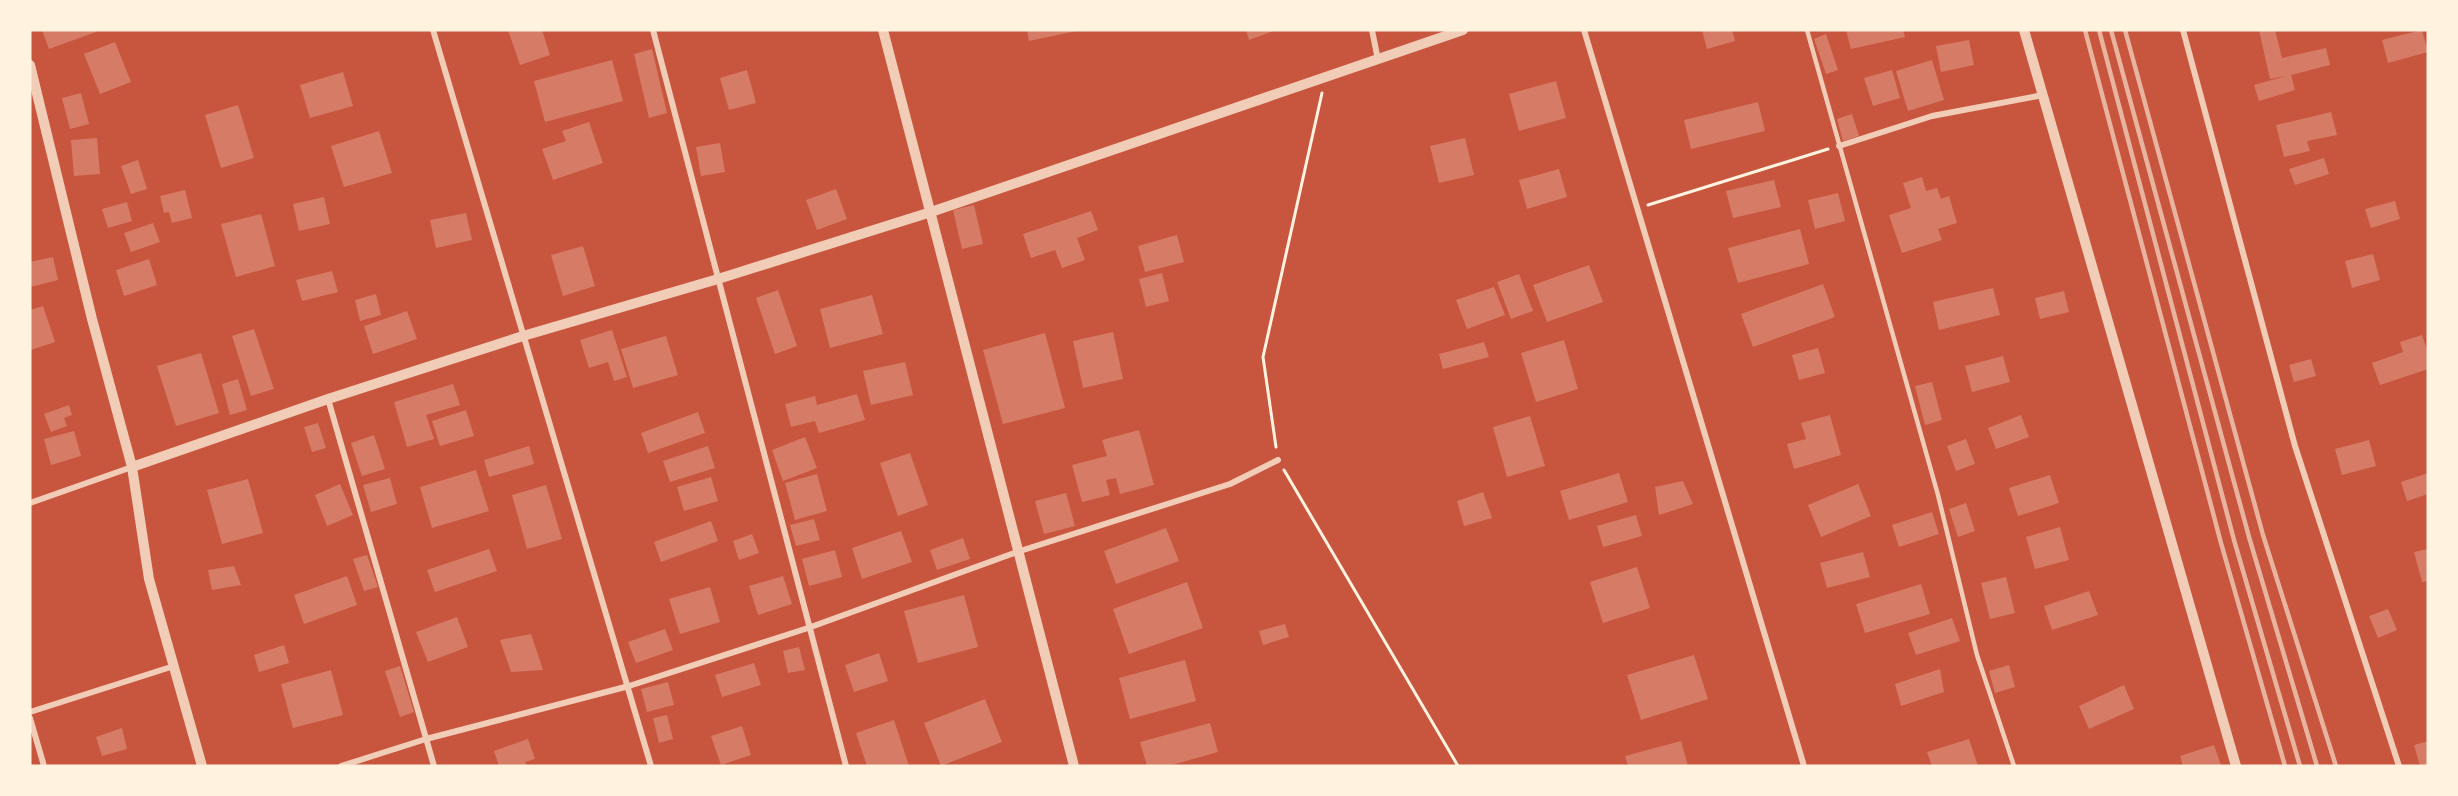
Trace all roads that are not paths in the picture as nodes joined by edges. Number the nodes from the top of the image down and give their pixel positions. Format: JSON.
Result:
{"nodes":[{"id":1,"x":433,"y":30,"type":"edge"},
{"id":2,"x":653,"y":30,"type":"edge"},
{"id":3,"x":883,"y":30,"type":"edge"},
{"id":4,"x":1372,"y":30,"type":"edge"},
{"id":5,"x":1463,"y":30,"type":"edge"},
{"id":6,"x":1584,"y":30,"type":"edge"},
{"id":7,"x":1807,"y":30,"type":"edge"},
{"id":8,"x":2024,"y":30,"type":"edge"},
{"id":9,"x":2183,"y":30,"type":"edge"},
{"id":10,"x":1378,"y":61,"type":"junction"},
{"id":11,"x":30,"y":65,"type":"edge"},
{"id":12,"x":2043,"y":95,"type":"junction"},
{"id":13,"x":1839,"y":146,"type":"junction"},
{"id":14,"x":931,"y":212,"type":"junction"},
{"id":15,"x":718,"y":279,"type":"junction"},
{"id":16,"x":524,"y":336,"type":"junction"},
{"id":17,"x":328,"y":399,"type":"junction"},
{"id":18,"x":1278,"y":460,"type":"road end"},
{"id":19,"x":132,"y":467,"type":"junction"},
{"id":20,"x":30,"y":502,"type":"edge"},
{"id":21,"x":1017,"y":552,"type":"junction"},
{"id":22,"x":808,"y":628,"type":"junction"},
{"id":23,"x":174,"y":666,"type":"junction"},
{"id":24,"x":629,"y":686,"type":"junction"},
{"id":25,"x":30,"y":712,"type":"edge"},
{"id":26,"x":30,"y":718,"type":"edge"},
{"id":27,"x":426,"y":739,"type":"junction"},
{"id":28,"x":44,"y":766,"type":"edge"},
{"id":29,"x":202,"y":766,"type":"edge"},
{"id":30,"x":342,"y":766,"type":"edge"},
{"id":31,"x":434,"y":766,"type":"edge"},
{"id":32,"x":651,"y":766,"type":"edge"},
{"id":33,"x":846,"y":766,"type":"edge"},
{"id":34,"x":1074,"y":766,"type":"edge"},
{"id":35,"x":1804,"y":766,"type":"edge"},
{"id":36,"x":2014,"y":766,"type":"edge"},
{"id":37,"x":2236,"y":766,"type":"edge"},
{"id":38,"x":2399,"y":766,"type":"edge"}],
"edges":[{"from":1,"to":16,"type":"street"},
{"from":2,"to":15,"type":"street"},
{"from":3,"to":14,"type":"street"},
{"from":4,"to":10,"type":"street"},
{"from":5,"to":10,"type":"street"},
{"from":6,"to":35,"type":"street"},
{"from":7,"to":13,"type":"lane"},
{"from":8,"to":12,"type":"street"},
{"from":9,"to":38,"type":"street"},
{"from":10,"to":14,"type":"street"},
{"from":11,"to":19,"type":"street"},
{"from":12,"to":13,"type":"street"},
{"from":12,"to":37,"type":"street"},
{"from":13,"to":36,"type":"lane"},
{"from":14,"to":15,"type":"street"},
{"from":14,"to":21,"type":"street"},
{"from":15,"to":16,"type":"street"},
{"from":15,"to":22,"type":"street"},
{"from":16,"to":17,"type":"street"},
{"from":16,"to":24,"type":"street"},
{"from":17,"to":19,"type":"street"},
{"from":17,"to":27,"type":"street"},
{"from":18,"to":21,"type":"street"},
{"from":19,"to":20,"type":"street"},
{"from":19,"to":23,"type":"street"},
{"from":21,"to":22,"type":"street"},
{"from":21,"to":34,"type":"street"},
{"from":22,"to":24,"type":"street"},
{"from":22,"to":33,"type":"street"},
{"from":23,"to":25,"type":"street"},
{"from":23,"to":29,"type":"street"},
{"from":24,"to":27,"type":"street"},
{"from":24,"to":32,"type":"street"},
{"from":26,"to":28,"type":"street"},
{"from":27,"to":30,"type":"street"},
{"from":27,"to":31,"type":"street"}]}
